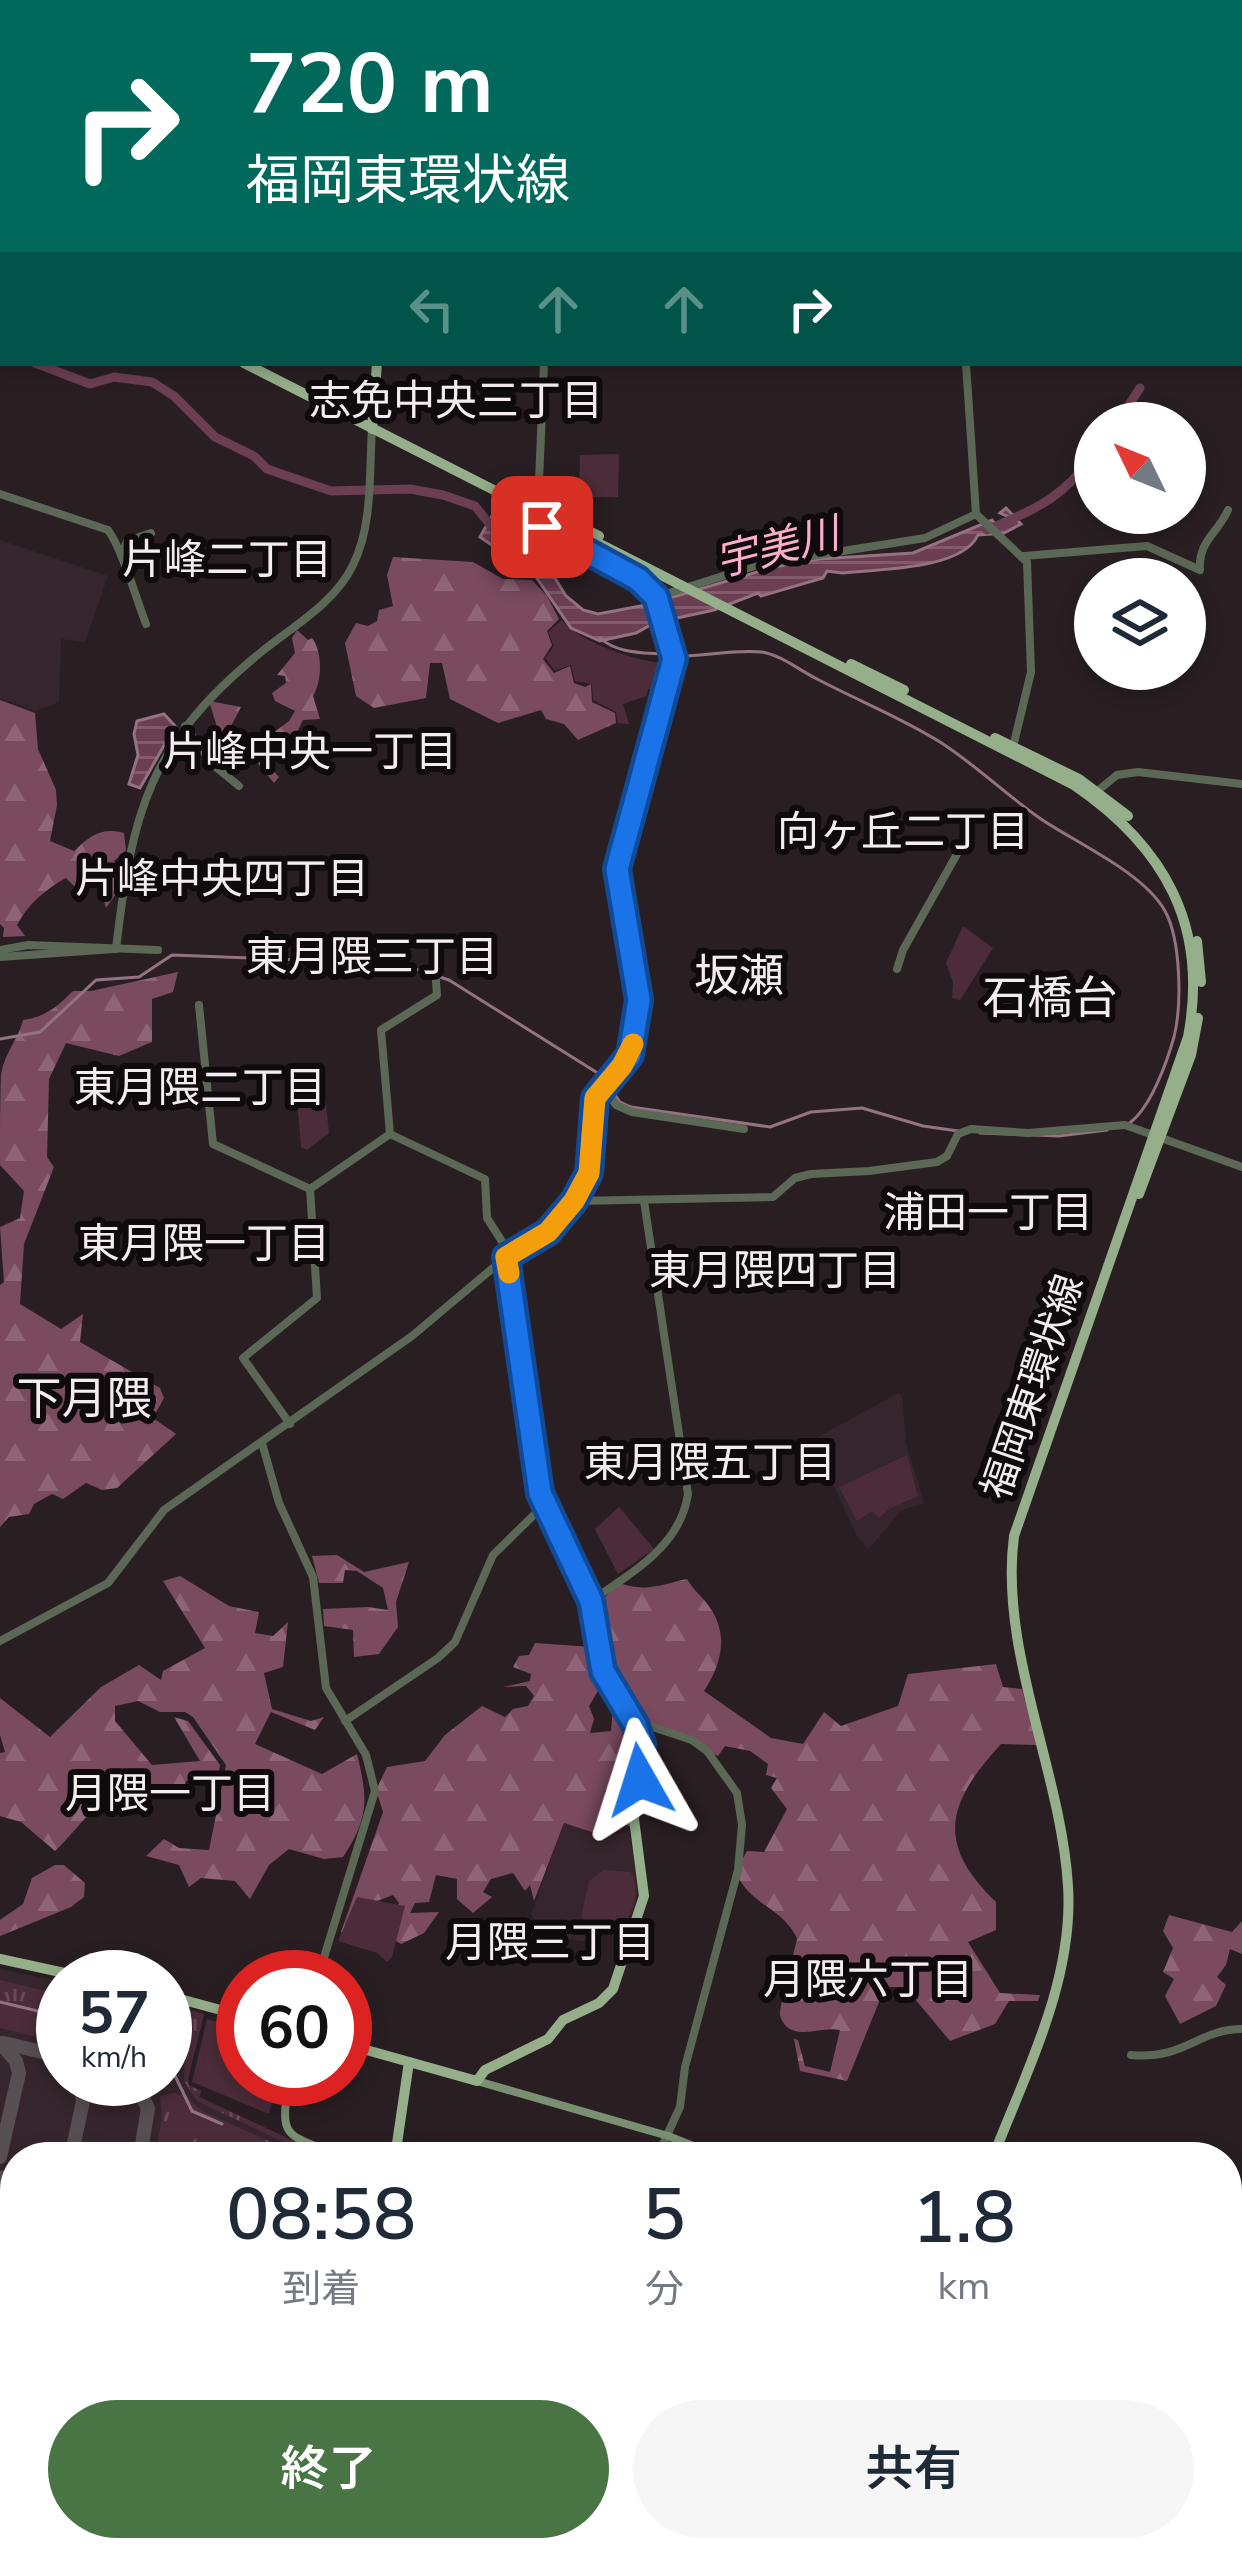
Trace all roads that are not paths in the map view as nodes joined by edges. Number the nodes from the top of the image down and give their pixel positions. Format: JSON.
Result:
{"nodes":[{"id":1,"x":250,"y":366,"type":"edge"},
{"id":2,"x":265,"y":366,"type":"edge"},
{"id":3,"x":377,"y":366,"type":"edge"},
{"id":4,"x":544,"y":366,"type":"edge"},
{"id":5,"x":966,"y":366,"type":"edge"},
{"id":6,"x":373,"y":426,"type":"junction"},
{"id":7,"x":0,"y":494,"type":"edge"},
{"id":8,"x":539,"y":509,"type":"junction"},
{"id":9,"x":1228,"y":509,"type":"dead end"},
{"id":10,"x":976,"y":515,"type":"junction"},
{"id":11,"x":108,"y":530,"type":"junction"},
{"id":12,"x":151,"y":532,"type":"dead end"},
{"id":13,"x":135,"y":539,"type":"junction"},
{"id":14,"x":122,"y":556,"type":"junction"},
{"id":15,"x":1024,"y":556,"type":"junction"},
{"id":16,"x":689,"y":586,"type":"junction"},
{"id":17,"x":657,"y":599,"type":"junction"},
{"id":18,"x":146,"y":624,"type":"dead end"},
{"id":19,"x":184,"y":725,"type":"junction"},
{"id":20,"x":1012,"y":750,"type":"junction"},
{"id":21,"x":1242,"y":784,"type":"edge"},
{"id":22,"x":239,"y":786,"type":"dead end"},
{"id":23,"x":1095,"y":795,"type":"junction"},
{"id":24,"x":957,"y":854,"type":"dead end"},
{"id":25,"x":116,"y":949,"type":"junction"},
{"id":26,"x":158,"y":950,"type":"dead end"},
{"id":27,"x":0,"y":953,"type":"edge"},
{"id":28,"x":436,"y":968,"type":"dead end"},
{"id":29,"x":897,"y":969,"type":"dead end"},
{"id":30,"x":199,"y":1005,"type":"dead end"},
{"id":31,"x":603,"y":1084,"type":"junction"},
{"id":32,"x":745,"y":1129,"type":"dead end"},
{"id":33,"x":390,"y":1134,"type":"junction"},
{"id":34,"x":1150,"y":1134,"type":"junction"},
{"id":35,"x":1242,"y":1167,"type":"edge"},
{"id":36,"x":310,"y":1189,"type":"junction"},
{"id":37,"x":574,"y":1201,"type":"junction"},
{"id":38,"x":644,"y":1201,"type":"junction"},
{"id":39,"x":508,"y":1256,"type":"junction"},
{"id":40,"x":290,"y":1424,"type":"junction"},
{"id":41,"x":262,"y":1443,"type":"junction"},
{"id":42,"x":545,"y":1504,"type":"junction"},
{"id":43,"x":591,"y":1601,"type":"junction"},
{"id":44,"x":0,"y":1642,"type":"edge"},
{"id":45,"x":633,"y":1720,"type":"junction"},
{"id":46,"x":346,"y":1721,"type":"junction"},
{"id":47,"x":326,"y":1950,"type":"edge"},
{"id":48,"x":0,"y":1959,"type":"edge"},
{"id":49,"x":36,"y":1967,"type":"edge"},
{"id":50,"x":1242,"y":2029,"type":"edge"},
{"id":51,"x":372,"y":2052,"type":"edge"},
{"id":52,"x":1131,"y":2055,"type":"dead end"},
{"id":53,"x":409,"y":2062,"type":"junction"},
{"id":54,"x":477,"y":2081,"type":"junction"},
{"id":55,"x":285,"y":2106,"type":"edge"},
{"id":56,"x":668,"y":2136,"type":"junction"},
{"id":57,"x":306,"y":2142,"type":"edge"},
{"id":58,"x":401,"y":2142,"type":"edge"},
{"id":59,"x":665,"y":2142,"type":"edge"},
{"id":60,"x":683,"y":2142,"type":"edge"},
{"id":61,"x":1001,"y":2142,"type":"edge"}],
"edges":[{"from":1,"to":6,"type":"main road"},
{"from":2,"to":6,"type":"main road"},
{"from":3,"to":6,"type":"main road"},
{"from":4,"to":8,"type":"street"},
{"from":5,"to":10,"type":"street"},
{"from":6,"to":8,"type":"main road"},
{"from":6,"to":19,"type":"street"},
{"from":7,"to":11,"type":"street"},
{"from":8,"to":16,"type":"main road"},
{"from":8,"to":17,"type":"main road"},
{"from":9,"to":15,"type":"street"},
{"from":10,"to":15,"type":"street"},
{"from":10,"to":16,"type":"street"},
{"from":11,"to":13,"type":"street"},
{"from":11,"to":14,"type":"street"},
{"from":12,"to":13,"type":"street"},
{"from":13,"to":14,"type":"street"},
{"from":14,"to":18,"type":"street"},
{"from":15,"to":20,"type":"street"},
{"from":16,"to":17,"type":"street"},
{"from":16,"to":20,"type":"main road","name":"福岡東環状線"},
{"from":17,"to":31,"type":"main road"},
{"from":19,"to":22,"type":"street"},
{"from":19,"to":25,"type":"street"},
{"from":20,"to":23,"type":"main road","name":"福岡東環状線"},
{"from":21,"to":23,"type":"street"},
{"from":23,"to":34,"type":"main road","name":"福岡東環状線"},
{"from":24,"to":29,"type":"street"},
{"from":25,"to":26,"type":"street"},
{"from":25,"to":27,"type":"street"},
{"from":28,"to":33,"type":"street"},
{"from":30,"to":36,"type":"street"},
{"from":31,"to":32,"type":"street"},
{"from":31,"to":37,"type":"main road"},
{"from":33,"to":36,"type":"street"},
{"from":33,"to":39,"type":"street"},
{"from":34,"to":35,"type":"street"},
{"from":34,"to":38,"type":"street"},
{"from":34,"to":61,"type":"main road","name":"福岡東環状線"},
{"from":36,"to":40,"type":"street"},
{"from":37,"to":38,"type":"street"},
{"from":37,"to":39,"type":"main road"},
{"from":38,"to":43,"type":"street"},
{"from":39,"to":40,"type":"street"},
{"from":39,"to":42,"type":"main road"},
{"from":40,"to":41,"type":"street"},
{"from":41,"to":44,"type":"street"},
{"from":41,"to":46,"type":"street"},
{"from":42,"to":43,"type":"main road"},
{"from":42,"to":46,"type":"street"},
{"from":43,"to":45,"type":"main road"},
{"from":45,"to":54,"type":"main road"},
{"from":45,"to":56,"type":"street"},
{"from":46,"to":47,"type":"street"},
{"from":48,"to":49,"type":"main road"},
{"from":50,"to":52,"type":"street"},
{"from":51,"to":53,"type":"main road"},
{"from":53,"to":54,"type":"main road"},
{"from":53,"to":58,"type":"main road"},
{"from":54,"to":56,"type":"main road"},
{"from":55,"to":57,"type":"main road"},
{"from":56,"to":59,"type":"street"},
{"from":56,"to":60,"type":"main road"}]}
